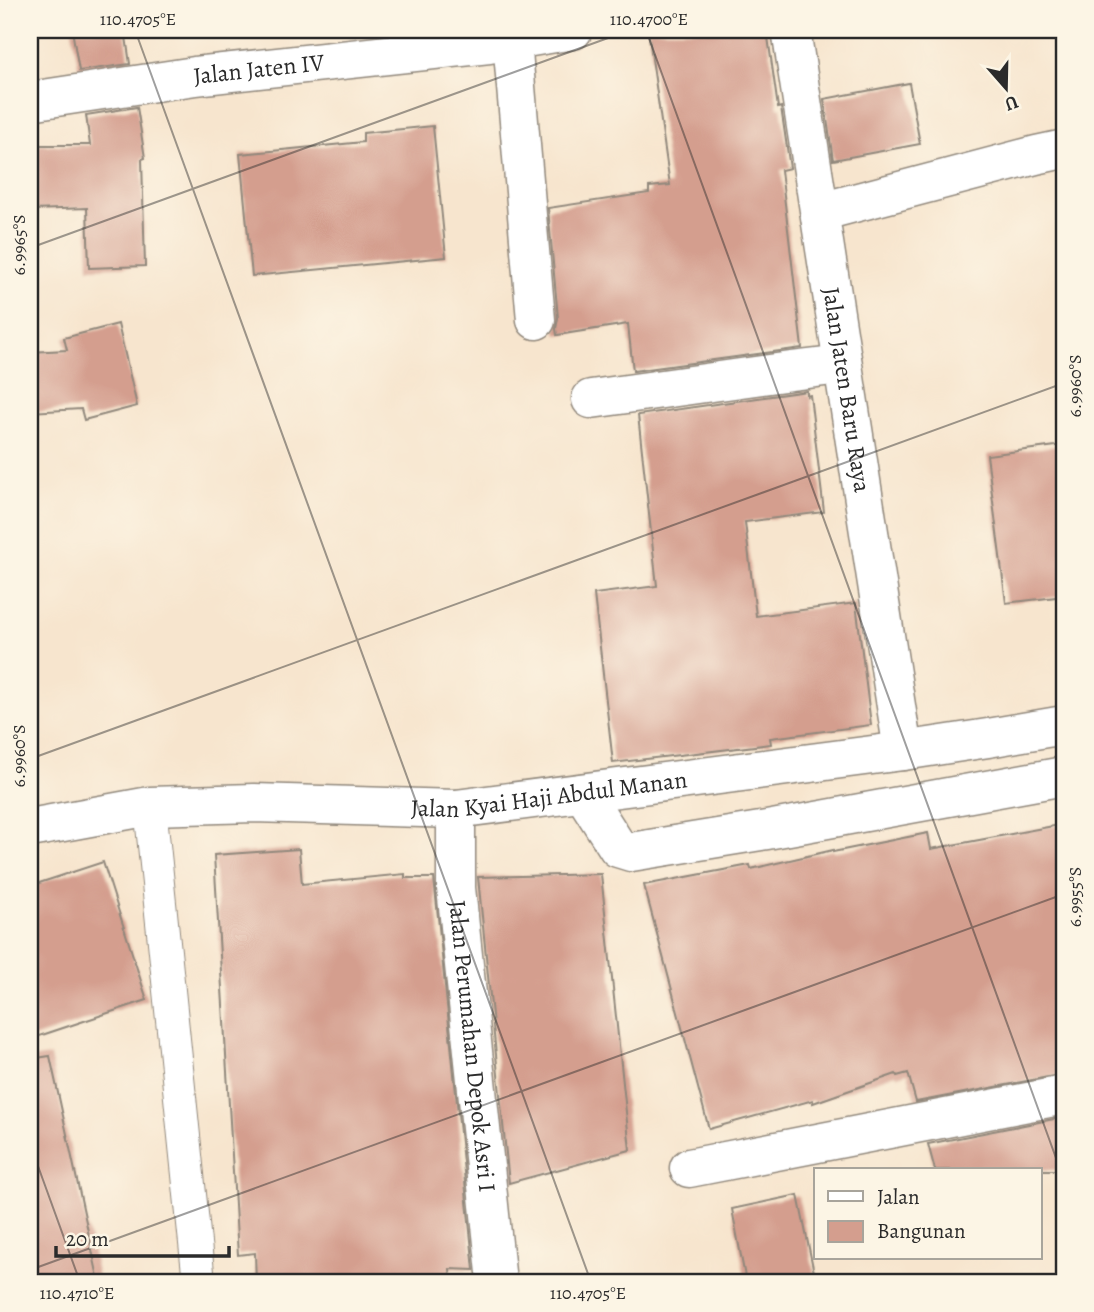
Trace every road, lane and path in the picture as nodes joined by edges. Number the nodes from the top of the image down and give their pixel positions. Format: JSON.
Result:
{"nodes":[{"id":1,"x":573,"y":30,"type":"edge"},
{"id":2,"x":791,"y":30,"type":"edge"},
{"id":3,"x":512,"y":40,"type":"junction"},
{"id":4,"x":30,"y":101,"type":"edge"},
{"id":5,"x":1050,"y":152,"type":"edge"},
{"id":6,"x":820,"y":212,"type":"junction"},
{"id":7,"x":536,"y":320,"type":"dead end"},
{"id":8,"x":842,"y":365,"type":"junction"},
{"id":9,"x":591,"y":400,"type":"dead end"},
{"id":10,"x":1064,"y":725,"type":"edge"},
{"id":11,"x":903,"y":751,"type":"junction"},
{"id":12,"x":1064,"y":776,"type":"edge"},
{"id":13,"x":583,"y":793,"type":"junction"},
{"id":14,"x":150,"y":806,"type":"junction"},
{"id":15,"x":456,"y":809,"type":"junction"},
{"id":16,"x":30,"y":828,"type":"edge"},
{"id":17,"x":1064,"y":1095,"type":"edge"},
{"id":18,"x":689,"y":1168,"type":"dead end"},
{"id":19,"x":198,"y":1272,"type":"dead end"},
{"id":20,"x":498,"y":1282,"type":"edge"}],
"edges":[{"from":1,"to":3,"type":"street","name":"Jalan Jaten IV"},
{"from":2,"to":6,"type":"street","name":"Jalan Jaten Baru Raya"},
{"from":3,"to":4,"type":"street","name":"Jalan Jaten IV"},
{"from":3,"to":7,"type":"street"},
{"from":5,"to":6,"type":"street"},
{"from":6,"to":8,"type":"street","name":"Jalan Jaten Baru Raya"},
{"from":8,"to":9,"type":"street"},
{"from":8,"to":11,"type":"street","name":"Jalan Jaten Baru Raya"},
{"from":10,"to":11,"type":"street","name":"Jalan Kyai Haji Abdul Manan"},
{"from":11,"to":13,"type":"street","name":"Jalan Kyai Haji Abdul Manan"},
{"from":12,"to":13,"type":"street"},
{"from":13,"to":15,"type":"street","name":"Jalan Kyai Haji Abdul Manan"},
{"from":14,"to":15,"type":"street","name":"Jalan Kyai Haji Abdul Manan"},
{"from":14,"to":16,"type":"street","name":"Jalan Kyai Haji Abdul Manan"},
{"from":14,"to":19,"type":"lane"},
{"from":15,"to":20,"type":"street","name":"Jalan Perumahan Depok Asri I"},
{"from":17,"to":18,"type":"street"}]}
